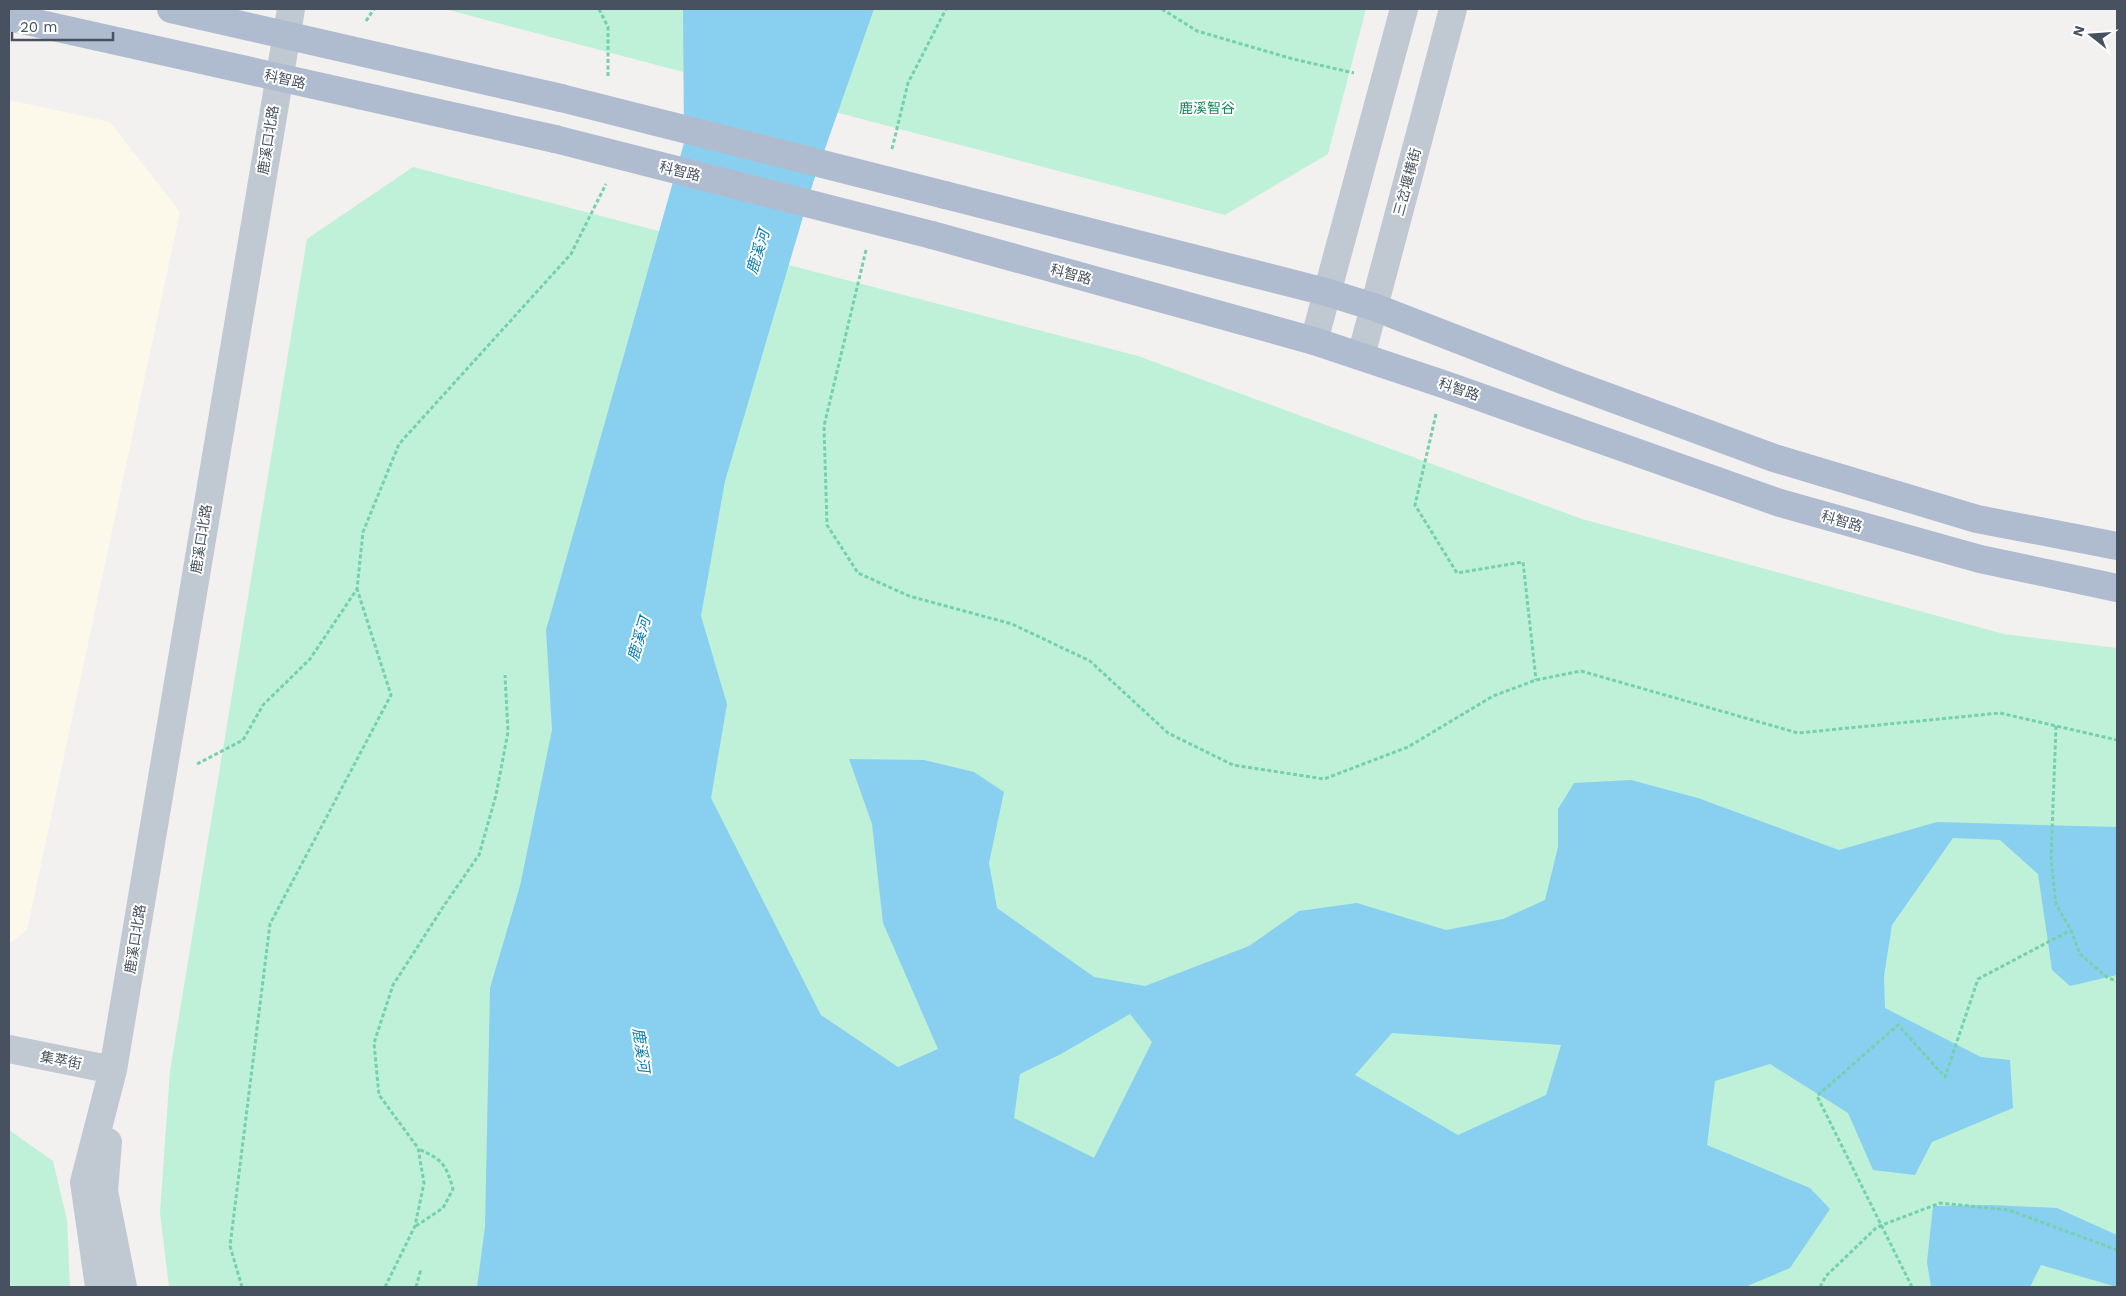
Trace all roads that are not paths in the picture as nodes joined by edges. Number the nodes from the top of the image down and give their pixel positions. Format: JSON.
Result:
{"nodes":[{"id":1,"x":171,"y":9,"type":"edge"},
{"id":2,"x":291,"y":9,"type":"edge"},
{"id":3,"x":1404,"y":9,"type":"edge"},
{"id":4,"x":1453,"y":9,"type":"edge"},
{"id":5,"x":9,"y":16,"type":"edge"},
{"id":6,"x":285,"y":36,"type":"junction"},
{"id":7,"x":278,"y":77,"type":"junction"},
{"id":8,"x":1326,"y":292,"type":"junction"},
{"id":9,"x":1374,"y":307,"type":"junction"},
{"id":10,"x":1314,"y":341,"type":"junction"},
{"id":11,"x":1361,"y":356,"type":"junction"},
{"id":12,"x":2117,"y":546,"type":"edge"},
{"id":13,"x":2117,"y":588,"type":"edge"},
{"id":14,"x":9,"y":1049,"type":"edge"},
{"id":15,"x":113,"y":1070,"type":"junction"},
{"id":16,"x":99,"y":1287,"type":"edge"},
{"id":17,"x":123,"y":1287,"type":"edge"}],
"edges":[{"from":1,"to":6,"type":"main road"},
{"from":2,"to":6,"type":"street","name":"鹿溪口北路"},
{"from":3,"to":8,"type":"street"},
{"from":4,"to":9,"type":"street","name":"三岔堰横街"},
{"from":5,"to":7,"type":"main road","name":"科智路"},
{"from":6,"to":7,"type":"street","name":"鹿溪口北路"},
{"from":6,"to":8,"type":"main road","bridge":true},
{"from":7,"to":10,"type":"main road","name":"科智路","bridge":true},
{"from":7,"to":15,"type":"street","name":"鹿溪口北路"},
{"from":8,"to":9,"type":"main road"},
{"from":8,"to":10,"type":"street"},
{"from":9,"to":11,"type":"street","name":"三岔堰横街"},
{"from":9,"to":12,"type":"main road"},
{"from":10,"to":11,"type":"main road","name":"科智路"},
{"from":11,"to":13,"type":"main road","name":"科智路"},
{"from":14,"to":15,"type":"street","name":"集萃街"},
{"from":15,"to":16,"type":"street","name":"鹿溪口北路"},
{"from":15,"to":17,"type":"street","name":"鹿溪口北路"}]}
